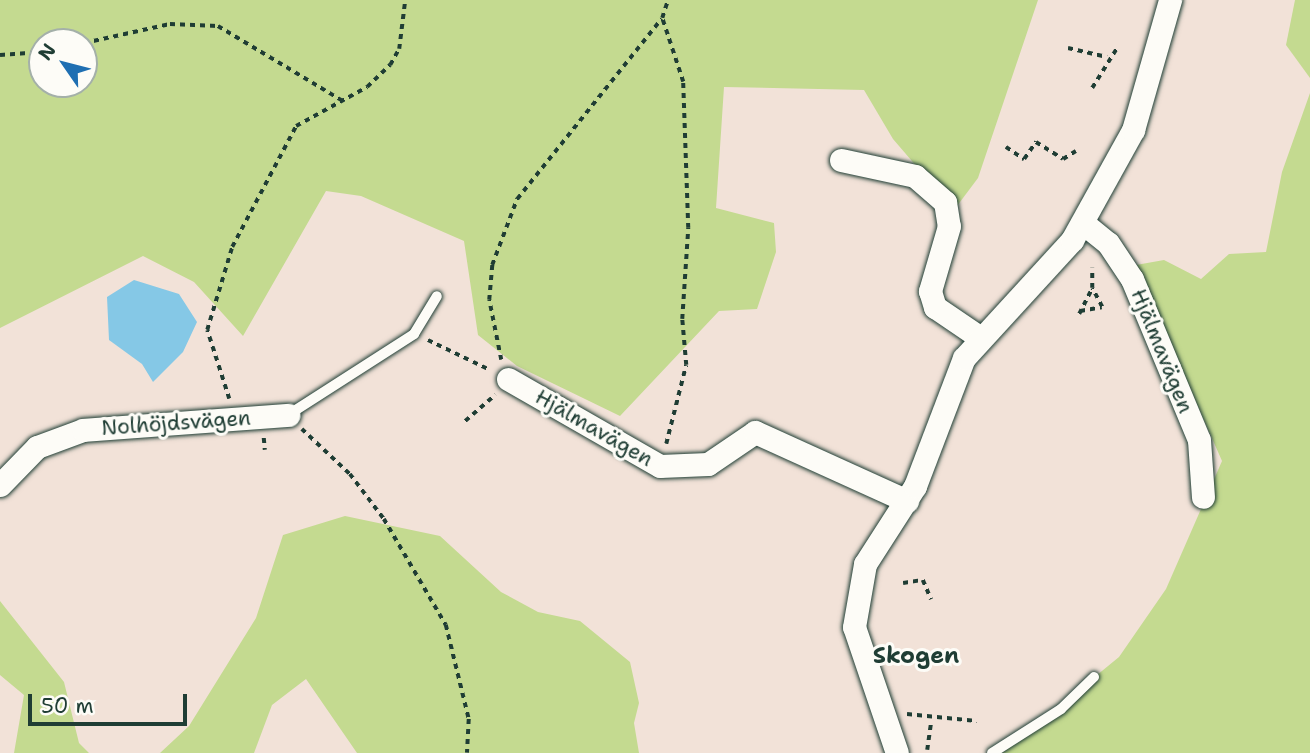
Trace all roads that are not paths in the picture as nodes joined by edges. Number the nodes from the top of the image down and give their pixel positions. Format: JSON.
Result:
{"nodes":[{"id":1,"x":1170,"y":0,"type":"edge"},
{"id":2,"x":841,"y":160,"type":"dead end"},
{"id":3,"x":1083,"y":223,"type":"junction"},
{"id":4,"x":437,"y":296,"type":"dead end"},
{"id":5,"x":979,"y":337,"type":"junction"},
{"id":6,"x":508,"y":379,"type":"road end"},
{"id":7,"x":288,"y":415,"type":"joint"},
{"id":8,"x":0,"y":485,"type":"edge"},
{"id":9,"x":1203,"y":497,"type":"dead end"},
{"id":10,"x":907,"y":501,"type":"junction"},
{"id":11,"x":1094,"y":677,"type":"dead end"},
{"id":12,"x":897,"y":753,"type":"edge"},
{"id":13,"x":992,"y":753,"type":"edge"}],
"edges":[{"from":1,"to":3,"type":"street"},
{"from":2,"to":5,"type":"street"},
{"from":3,"to":5,"type":"street"},
{"from":3,"to":9,"type":"street","name":"Hjälmavägen"},
{"from":4,"to":7,"type":"lane"},
{"from":5,"to":10,"type":"street"},
{"from":6,"to":10,"type":"street","name":"Hjälmavägen"},
{"from":7,"to":8,"type":"street","name":"Nolhöjdsvägen"},
{"from":10,"to":12,"type":"street"},
{"from":11,"to":13,"type":"lane"}]}
